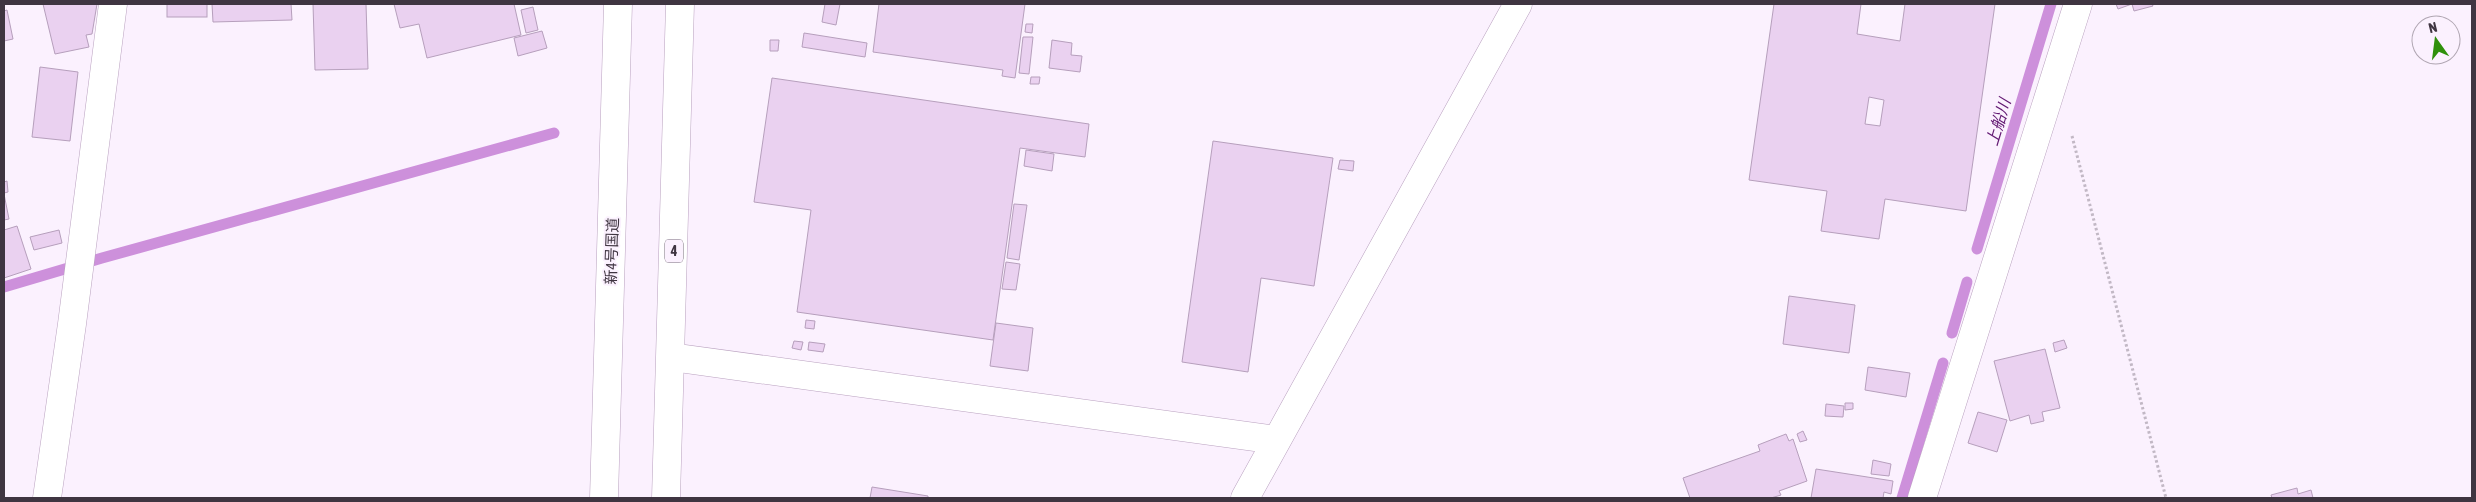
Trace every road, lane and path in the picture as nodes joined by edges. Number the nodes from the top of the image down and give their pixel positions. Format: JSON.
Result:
{"nodes":[{"id":1,"x":113,"y":4,"type":"edge"},
{"id":2,"x":618,"y":4,"type":"edge"},
{"id":3,"x":680,"y":4,"type":"edge"},
{"id":4,"x":1518,"y":4,"type":"edge"},
{"id":5,"x":2078,"y":4,"type":"edge"},
{"id":6,"x":2071,"y":134,"type":"dead end"},
{"id":7,"x":671,"y":357,"type":"junction"},
{"id":8,"x":1276,"y":440,"type":"junction"},
{"id":9,"x":46,"y":498,"type":"edge"},
{"id":10,"x":604,"y":498,"type":"edge"},
{"id":11,"x":666,"y":498,"type":"edge"},
{"id":12,"x":1245,"y":498,"type":"edge"},
{"id":13,"x":1922,"y":498,"type":"edge"},
{"id":14,"x":2166,"y":498,"type":"edge"}],
"edges":[{"from":1,"to":9,"type":"main road"},
{"from":2,"to":10,"type":"main road","name":"新4号国道"},
{"from":3,"to":7,"type":"main road","number":"4"},
{"from":4,"to":8,"type":"main road"},
{"from":5,"to":13,"type":"main road"},
{"from":6,"to":14,"type":"path"},
{"from":7,"to":8,"type":"main road"},
{"from":7,"to":11,"type":"main road","number":"4"},
{"from":8,"to":12,"type":"main road"}]}
